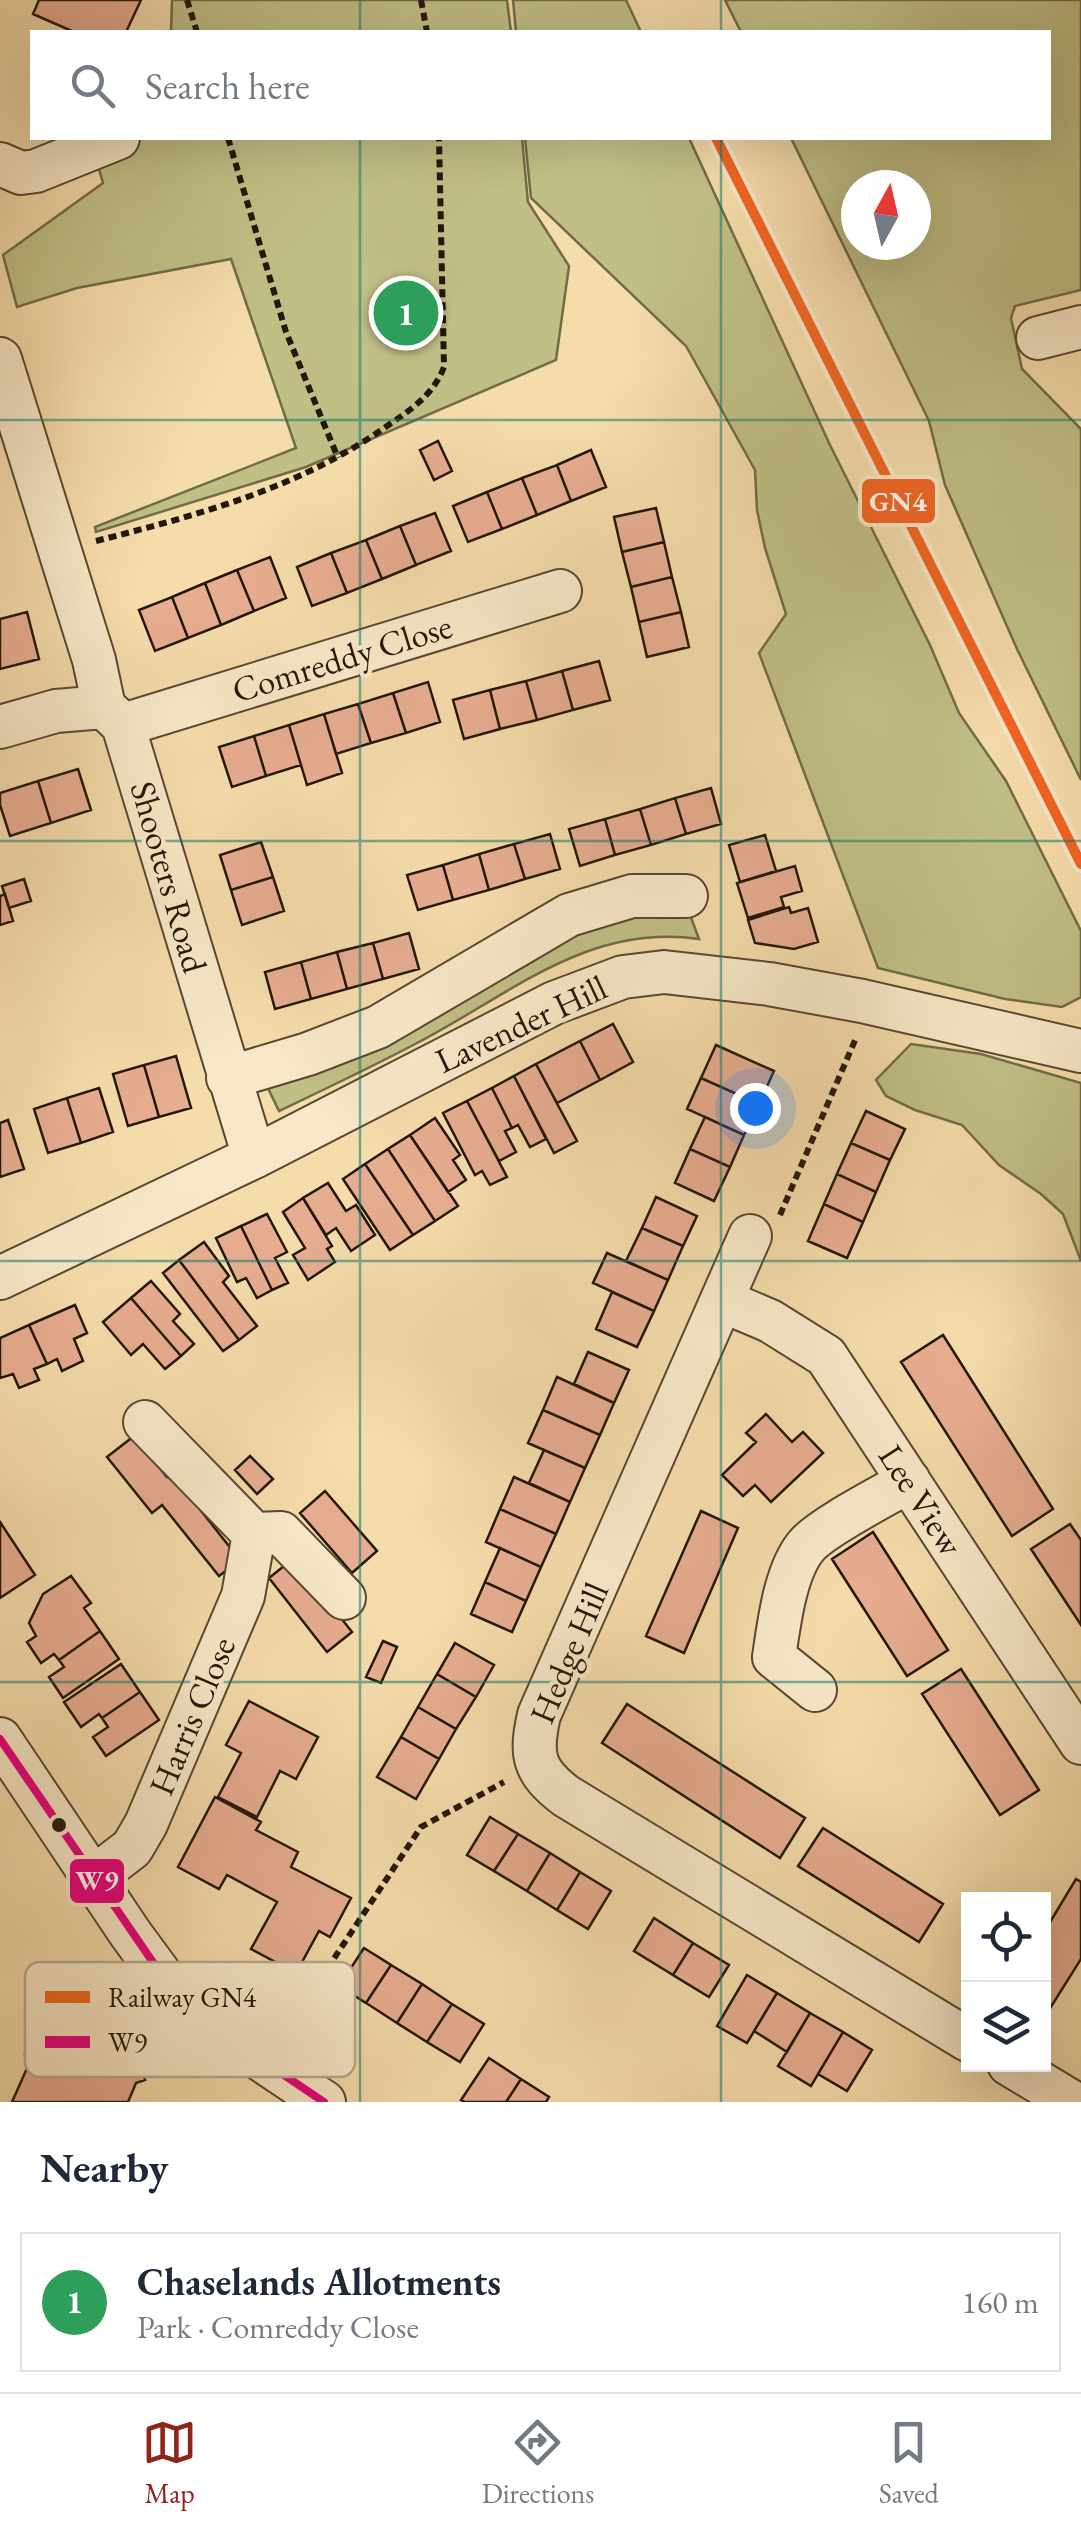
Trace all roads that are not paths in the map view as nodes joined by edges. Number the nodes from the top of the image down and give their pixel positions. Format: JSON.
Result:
{"nodes":[{"id":1,"x":113,"y":140,"type":"edge"},
{"id":2,"x":0,"y":164,"type":"edge"},
{"id":3,"x":1081,"y":327,"type":"edge"},
{"id":4,"x":1038,"y":338,"type":"dead end"},
{"id":5,"x":0,"y":359,"type":"edge"},
{"id":6,"x":560,"y":591,"type":"dead end"},
{"id":7,"x":114,"y":716,"type":"junction"},
{"id":8,"x":0,"y":727,"type":"edge"},
{"id":9,"x":686,"y":896,"type":"dead end"},
{"id":10,"x":1081,"y":1051,"type":"edge"},
{"id":11,"x":228,"y":1078,"type":"junction"},
{"id":12,"x":254,"y":1158,"type":"junction"},
{"id":13,"x":750,"y":1236,"type":"road end"},
{"id":14,"x":0,"y":1278,"type":"edge"},
{"id":15,"x":722,"y":1301,"type":"junction"},
{"id":16,"x":145,"y":1422,"type":"dead end"},
{"id":17,"x":908,"y":1480,"type":"junction"},
{"id":18,"x":254,"y":1534,"type":"junction"},
{"id":19,"x":344,"y":1598,"type":"dead end"},
{"id":20,"x":816,"y":1690,"type":"dead end"},
{"id":21,"x":0,"y":1740,"type":"edge"},
{"id":22,"x":1081,"y":1743,"type":"edge"},
{"id":23,"x":93,"y":1878,"type":"junction"},
{"id":24,"x":152,"y":1962,"type":"edge"},
{"id":25,"x":961,"y":2036,"type":"edge"},
{"id":26,"x":1030,"y":2072,"type":"edge"},
{"id":27,"x":285,"y":2077,"type":"edge"},
{"id":28,"x":1072,"y":2088,"type":"edge"},
{"id":29,"x":324,"y":2102,"type":"edge"}],
"edges":[{"from":1,"to":2,"type":"street"},
{"from":3,"to":4,"type":"street"},
{"from":5,"to":7,"type":"street","name":"Shooters Road"},
{"from":6,"to":7,"type":"street","name":"Comreddy Close"},
{"from":7,"to":8,"type":"street"},
{"from":7,"to":11,"type":"street","name":"Shooters Road"},
{"from":9,"to":11,"type":"street"},
{"from":10,"to":12,"type":"street","name":"Lavender Hill"},
{"from":11,"to":12,"type":"street","name":"Shooters Road"},
{"from":12,"to":14,"type":"street","name":"Lavender Hill"},
{"from":13,"to":15,"type":"street","name":"Hedge Hill"},
{"from":15,"to":17,"type":"street","name":"Lee View"},
{"from":15,"to":25,"type":"street","name":"Hedge Hill"},
{"from":16,"to":18,"type":"street"},
{"from":17,"to":20,"type":"street"},
{"from":17,"to":22,"type":"street","name":"Lee View"},
{"from":18,"to":19,"type":"street"},
{"from":18,"to":23,"type":"street","name":"Harris Close"},
{"from":21,"to":23,"type":"street"},
{"from":23,"to":24,"type":"street"},
{"from":26,"to":28,"type":"street"},
{"from":27,"to":29,"type":"street"}]}
